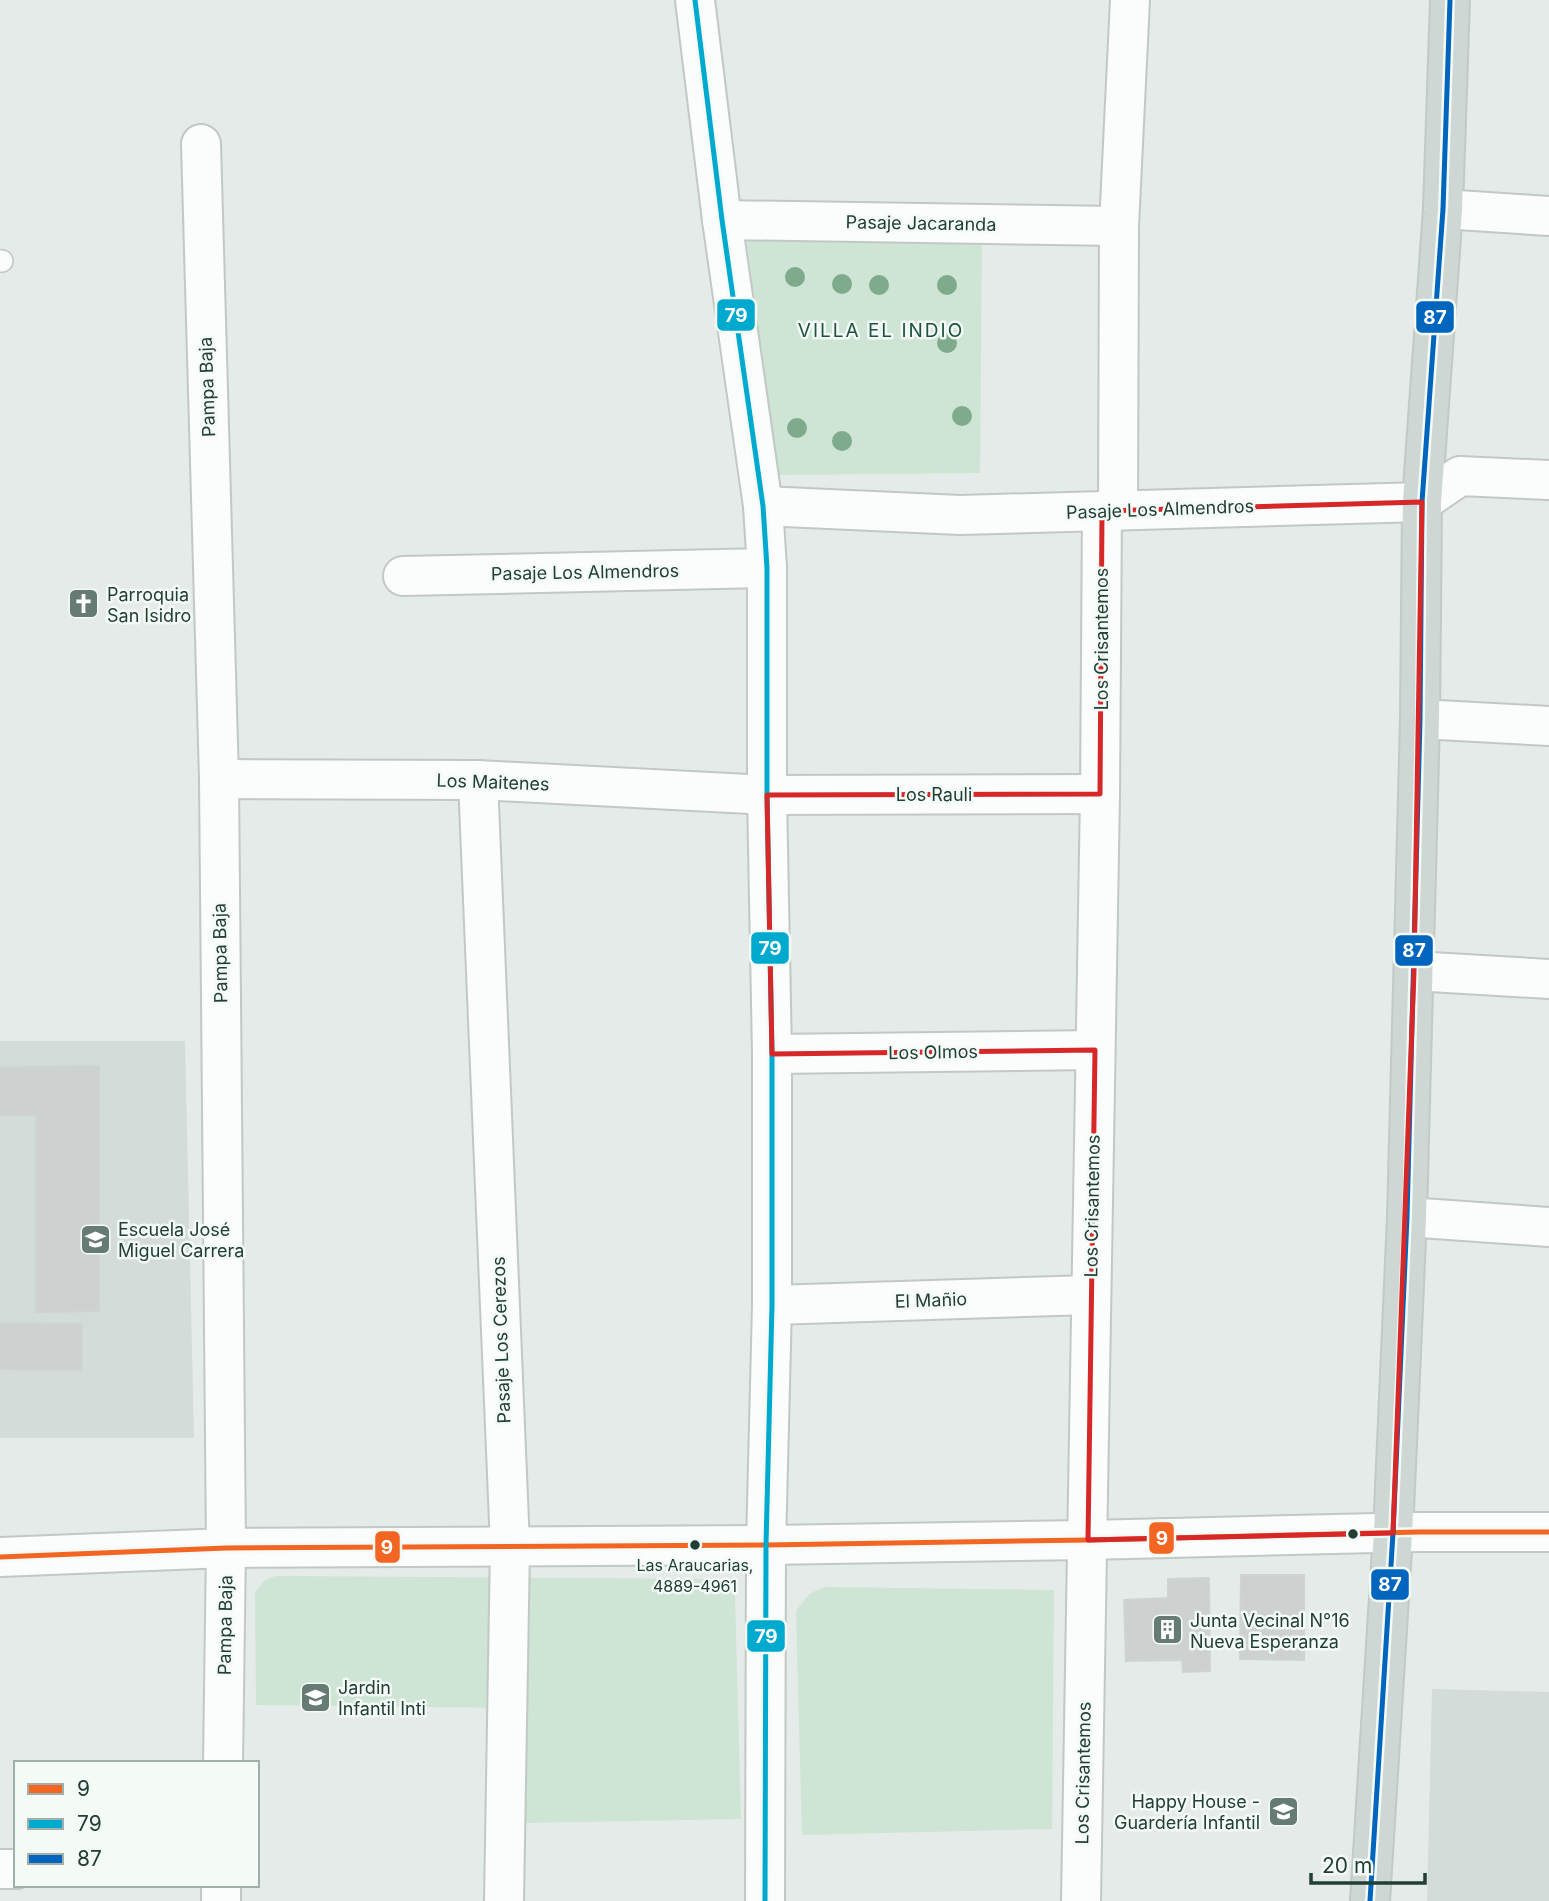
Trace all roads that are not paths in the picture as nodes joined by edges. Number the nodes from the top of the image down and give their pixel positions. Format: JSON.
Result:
{"nodes":[{"id":1,"x":695,"y":0,"type":"edge"},
{"id":2,"x":1129,"y":0,"type":"edge"},
{"id":3,"x":1450,"y":0,"type":"edge"},
{"id":4,"x":201,"y":144,"type":"dead end"},
{"id":5,"x":1443,"y":209,"type":"junction"},
{"id":6,"x":1549,"y":216,"type":"edge"},
{"id":7,"x":722,"y":220,"type":"junction"},
{"id":8,"x":1119,"y":226,"type":"junction"},
{"id":9,"x":1549,"y":480,"type":"edge"},
{"id":10,"x":1422,"y":502,"type":"junction"},
{"id":11,"x":763,"y":506,"type":"junction"},
{"id":12,"x":1110,"y":510,"type":"junction"},
{"id":13,"x":767,"y":568,"type":"junction"},
{"id":14,"x":403,"y":576,"type":"dead end"},
{"id":15,"x":1420,"y":719,"type":"junction"},
{"id":16,"x":1549,"y":726,"type":"edge"},
{"id":17,"x":219,"y":779,"type":"junction"},
{"id":18,"x":478,"y":780,"type":"junction"},
{"id":19,"x":1100,"y":794,"type":"junction"},
{"id":20,"x":767,"y":795,"type":"junction"},
{"id":21,"x":1414,"y":971,"type":"junction"},
{"id":22,"x":1549,"y":979,"type":"edge"},
{"id":23,"x":1096,"y":1051,"type":"junction"},
{"id":24,"x":772,"y":1054,"type":"junction"},
{"id":25,"x":1407,"y":1217,"type":"junction"},
{"id":26,"x":1549,"y":1227,"type":"edge"},
{"id":27,"x":1090,"y":1295,"type":"junction"},
{"id":28,"x":772,"y":1305,"type":"junction"},
{"id":29,"x":1549,"y":1532,"type":"edge"},
{"id":30,"x":1393,"y":1533,"type":"junction"},
{"id":31,"x":1088,"y":1541,"type":"junction"},
{"id":32,"x":766,"y":1545,"type":"junction"},
{"id":33,"x":510,"y":1546,"type":"junction"},
{"id":34,"x":226,"y":1548,"type":"junction"},
{"id":35,"x":0,"y":1557,"type":"edge"},
{"id":36,"x":223,"y":1761,"type":"edge"},
{"id":37,"x":504,"y":1901,"type":"edge"},
{"id":38,"x":765,"y":1901,"type":"edge"},
{"id":39,"x":1081,"y":1901,"type":"edge"},
{"id":40,"x":1370,"y":1901,"type":"edge"}],
"edges":[{"from":1,"to":7,"type":"street"},
{"from":2,"to":8,"type":"street","name":"Los Crisantemos"},
{"from":3,"to":5,"type":"main road"},
{"from":4,"to":17,"type":"street","name":"Pampa Baja"},
{"from":5,"to":6,"type":"street"},
{"from":5,"to":10,"type":"main road"},
{"from":7,"to":8,"type":"street","name":"Pasaje Jacaranda"},
{"from":7,"to":11,"type":"street"},
{"from":8,"to":12,"type":"street","name":"Los Crisantemos"},
{"from":9,"to":10,"type":"street"},
{"from":10,"to":12,"type":"street","name":"Pasaje Los Almendros"},
{"from":10,"to":15,"type":"main road"},
{"from":11,"to":12,"type":"street","name":"Pasaje Los Almendros"},
{"from":11,"to":13,"type":"street"},
{"from":12,"to":19,"type":"street","name":"Los Crisantemos"},
{"from":13,"to":14,"type":"street","name":"Pasaje Los Almendros"},
{"from":13,"to":20,"type":"street"},
{"from":15,"to":16,"type":"street"},
{"from":15,"to":21,"type":"main road"},
{"from":17,"to":18,"type":"street","name":"Los Maitenes"},
{"from":17,"to":34,"type":"street","name":"Pampa Baja"},
{"from":18,"to":20,"type":"street","name":"Los Maitenes"},
{"from":18,"to":33,"type":"street","name":"Pasaje Los Cerezos"},
{"from":19,"to":20,"type":"street","name":"Los Rauli"},
{"from":19,"to":23,"type":"street","name":"Los Crisantemos"},
{"from":20,"to":24,"type":"street"},
{"from":21,"to":22,"type":"street"},
{"from":21,"to":25,"type":"main road"},
{"from":23,"to":24,"type":"street","name":"Los Olmos"},
{"from":23,"to":27,"type":"street","name":"Los Crisantemos"},
{"from":24,"to":28,"type":"street"},
{"from":25,"to":26,"type":"street"},
{"from":25,"to":30,"type":"main road"},
{"from":27,"to":28,"type":"street","name":"El Mañio"},
{"from":27,"to":31,"type":"street","name":"Los Crisantemos"},
{"from":28,"to":32,"type":"street"},
{"from":29,"to":30,"type":"street"},
{"from":30,"to":31,"type":"street"},
{"from":30,"to":40,"type":"main road"},
{"from":31,"to":32,"type":"street"},
{"from":31,"to":39,"type":"street","name":"Los Crisantemos"},
{"from":32,"to":33,"type":"street"},
{"from":32,"to":38,"type":"street"},
{"from":33,"to":34,"type":"street"},
{"from":33,"to":37,"type":"street","name":"Pasaje Los Cerezos"},
{"from":34,"to":35,"type":"street"},
{"from":34,"to":36,"type":"street","name":"Pampa Baja"}]}
